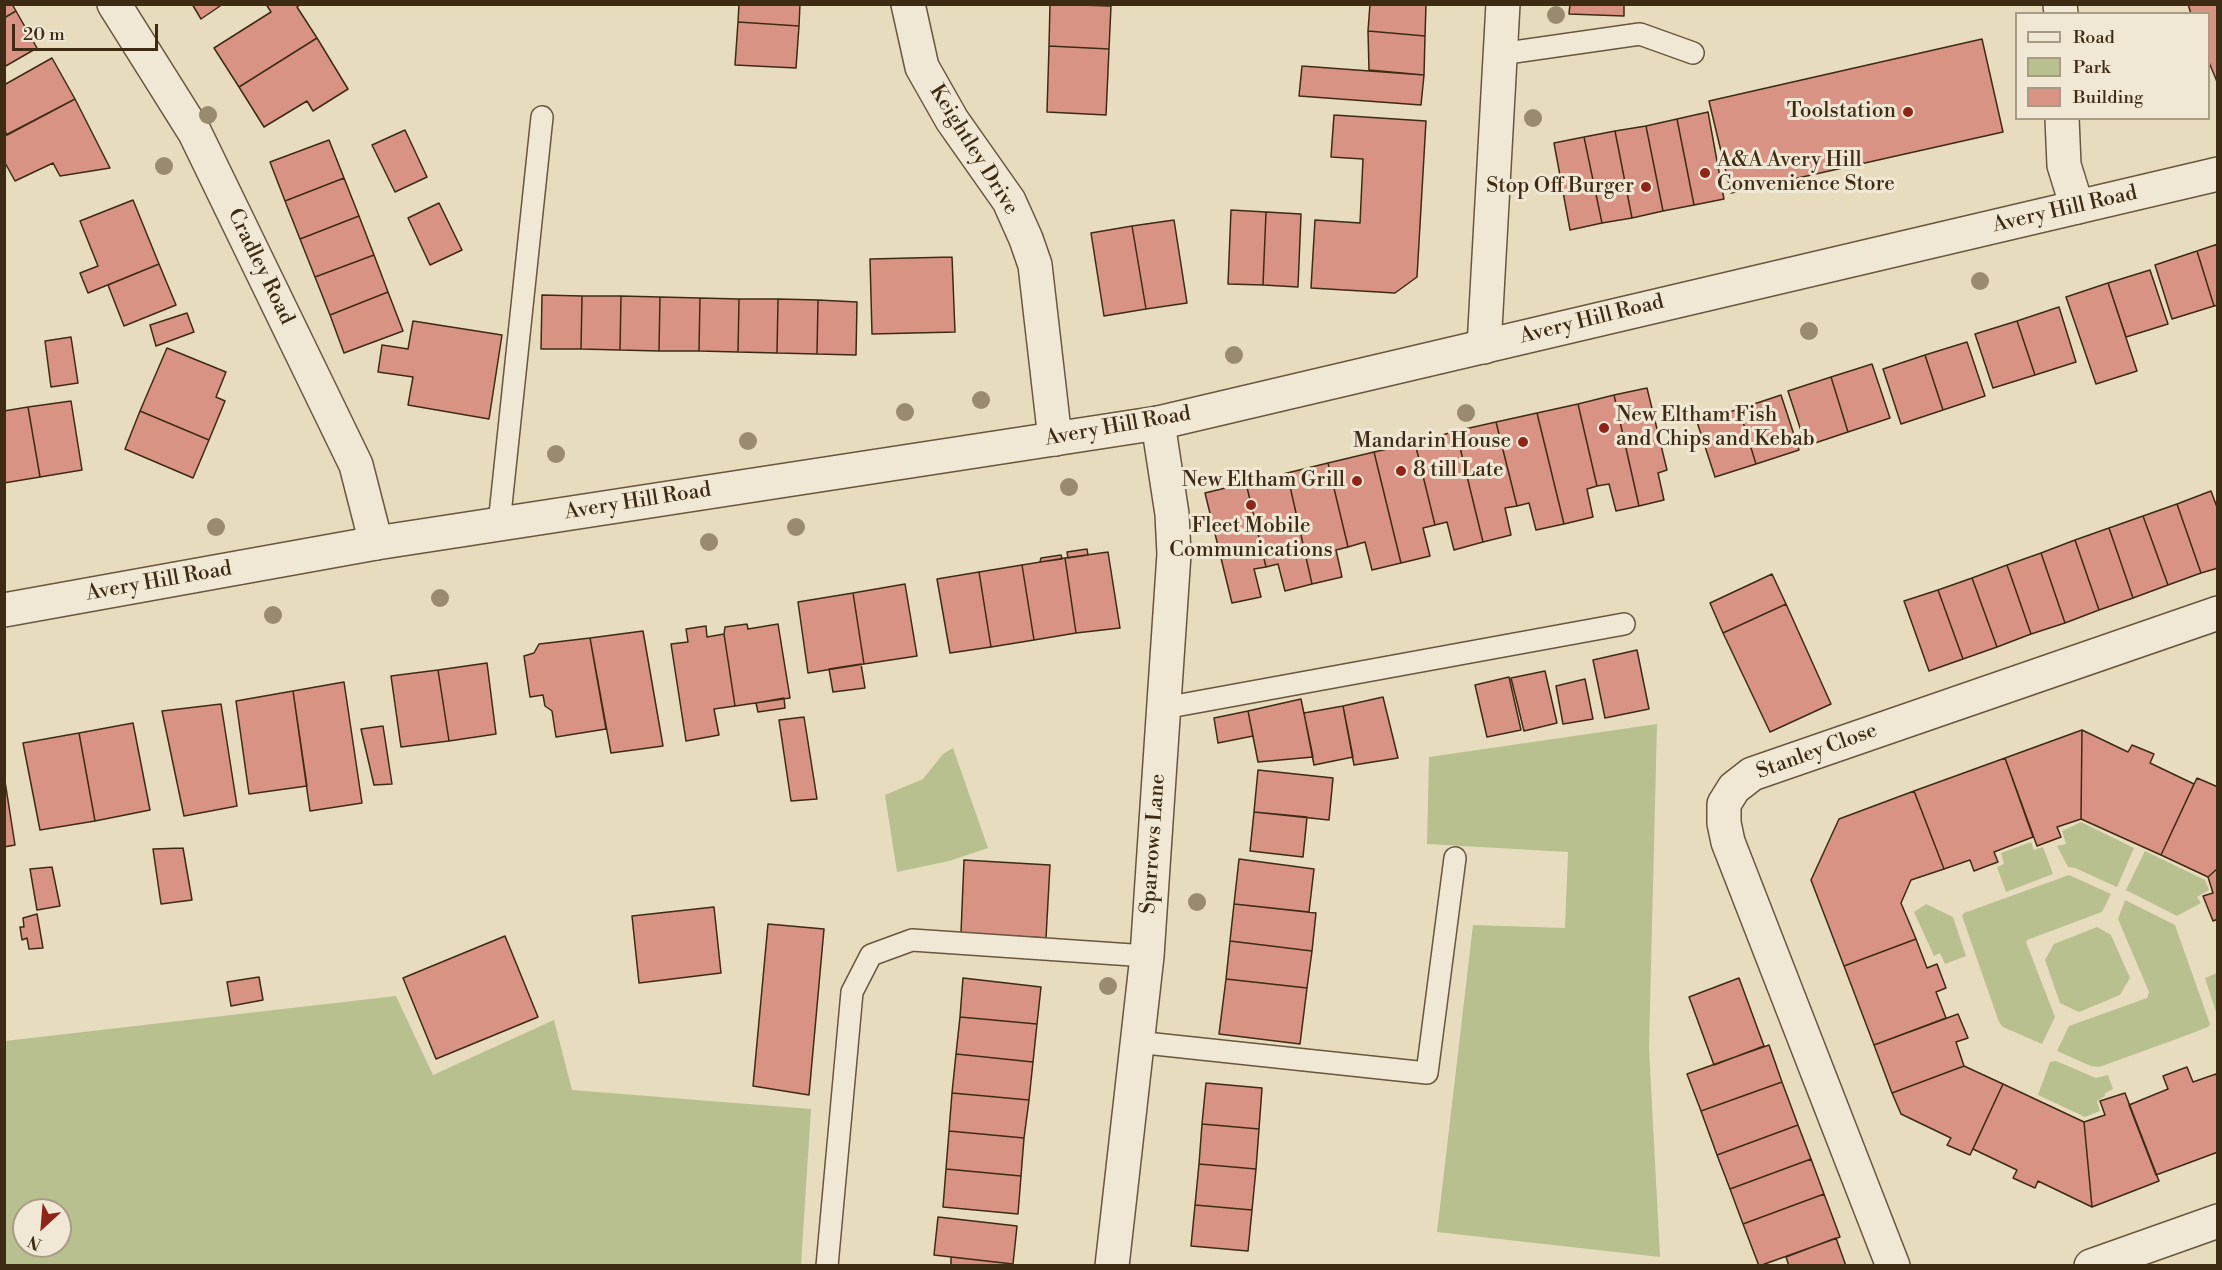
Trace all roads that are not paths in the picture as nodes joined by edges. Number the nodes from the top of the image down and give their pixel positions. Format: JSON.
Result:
{"nodes":[{"id":1,"x":114,"y":4,"type":"edge"},
{"id":2,"x":908,"y":4,"type":"edge"},
{"id":3,"x":1503,"y":4,"type":"edge"},
{"id":4,"x":1693,"y":53,"type":"dead end"},
{"id":5,"x":1500,"y":54,"type":"junction"},
{"id":6,"x":542,"y":117,"type":"dead end"},
{"id":7,"x":2062,"y":120,"type":"edge"},
{"id":8,"x":2217,"y":174,"type":"edge"},
{"id":9,"x":2078,"y":207,"type":"junction"},
{"id":10,"x":1484,"y":347,"type":"junction"},
{"id":11,"x":1158,"y":423,"type":"junction"},
{"id":12,"x":1055,"y":438,"type":"junction"},
{"id":13,"x":499,"y":524,"type":"junction"},
{"id":14,"x":376,"y":543,"type":"junction"},
{"id":15,"x":4,"y":610,"type":"edge"},
{"id":16,"x":2217,"y":613,"type":"edge"},
{"id":17,"x":1624,"y":624,"type":"dead end"},
{"id":18,"x":1164,"y":708,"type":"junction"},
{"id":19,"x":1455,"y":858,"type":"dead end"},
{"id":20,"x":1147,"y":956,"type":"junction"},
{"id":21,"x":1136,"y":1042,"type":"junction"},
{"id":22,"x":2217,"y":1221,"type":"edge"},
{"id":23,"x":827,"y":1266,"type":"edge"},
{"id":24,"x":1112,"y":1266,"type":"edge"},
{"id":25,"x":1893,"y":1266,"type":"edge"},
{"id":26,"x":2091,"y":1266,"type":"edge"}],
"edges":[{"from":1,"to":14,"type":"street","name":"Cradley Road"},
{"from":2,"to":12,"type":"street","name":"Keightley Drive"},
{"from":3,"to":5,"type":"street"},
{"from":4,"to":5,"type":"lane"},
{"from":5,"to":10,"type":"street"},
{"from":6,"to":13,"type":"lane"},
{"from":7,"to":9,"type":"street"},
{"from":8,"to":9,"type":"street","name":"Avery Hill Road"},
{"from":9,"to":10,"type":"street","name":"Avery Hill Road"},
{"from":10,"to":11,"type":"street","name":"Avery Hill Road"},
{"from":11,"to":12,"type":"street","name":"Avery Hill Road"},
{"from":11,"to":18,"type":"street","name":"Sparrows Lane"},
{"from":12,"to":13,"type":"street","name":"Avery Hill Road"},
{"from":13,"to":14,"type":"street","name":"Avery Hill Road"},
{"from":14,"to":15,"type":"street","name":"Avery Hill Road"},
{"from":16,"to":25,"type":"street","name":"Stanley Close"},
{"from":17,"to":18,"type":"lane"},
{"from":18,"to":20,"type":"street","name":"Sparrows Lane"},
{"from":19,"to":21,"type":"lane"},
{"from":20,"to":21,"type":"street","name":"Sparrows Lane"},
{"from":20,"to":23,"type":"lane"},
{"from":21,"to":24,"type":"street","name":"Sparrows Lane"},
{"from":22,"to":26,"type":"street"}]}
